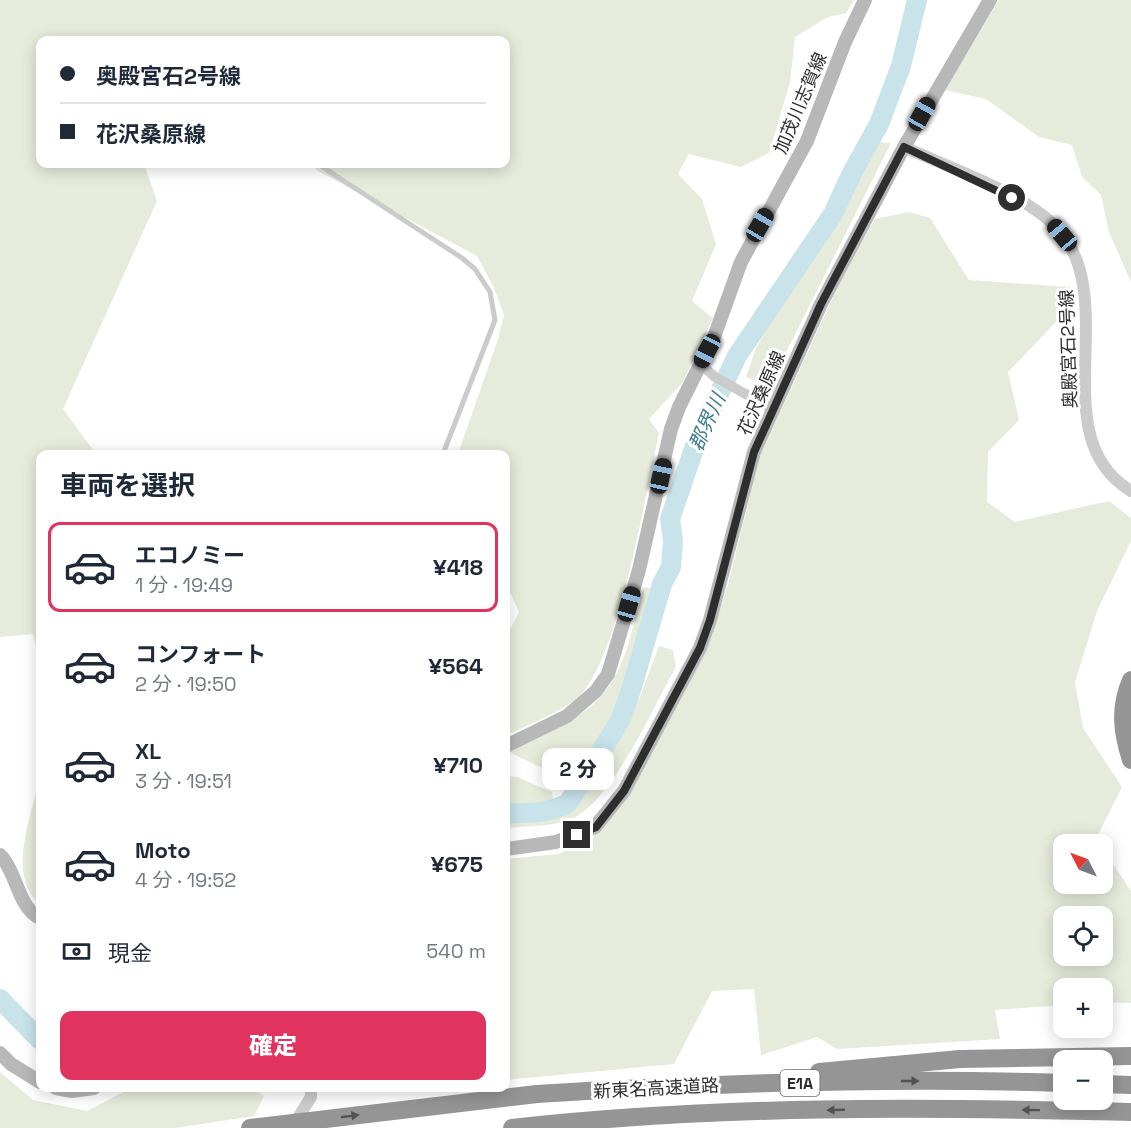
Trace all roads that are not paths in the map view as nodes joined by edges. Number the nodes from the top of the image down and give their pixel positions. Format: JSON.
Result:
{"nodes":[{"id":1,"x":865,"y":0,"type":"edge"},
{"id":2,"x":990,"y":0,"type":"edge"},
{"id":3,"x":904,"y":147,"type":"junction"},
{"id":4,"x":324,"y":168,"type":"edge"},
{"id":5,"x":700,"y":364,"type":"junction"},
{"id":6,"x":770,"y":407,"type":"junction"},
{"id":7,"x":445,"y":450,"type":"edge"},
{"id":8,"x":1131,"y":491,"type":"edge"},
{"id":9,"x":1131,"y":680,"type":"edge"},
{"id":10,"x":510,"y":744,"type":"edge"},
{"id":11,"x":1131,"y":760,"type":"edge"},
{"id":12,"x":510,"y":848,"type":"edge"},
{"id":13,"x":0,"y":855,"type":"edge"},
{"id":14,"x":36,"y":916,"type":"edge"},
{"id":15,"x":0,"y":1053,"type":"edge"},
{"id":16,"x":1131,"y":1056,"type":"edge"},
{"id":17,"x":36,"y":1080,"type":"edge"},
{"id":18,"x":1053,"y":1083,"type":"edge"},
{"id":19,"x":1113,"y":1084,"type":"edge"},
{"id":20,"x":1131,"y":1085,"type":"edge"},
{"id":21,"x":662,"y":1086,"type":"junction"},
{"id":22,"x":311,"y":1092,"type":"edge"},
{"id":23,"x":1131,"y":1112,"type":"edge"},
{"id":24,"x":250,"y":1128,"type":"edge"},
{"id":25,"x":292,"y":1128,"type":"edge"},
{"id":26,"x":512,"y":1128,"type":"edge"}],
"edges":[{"from":1,"to":5,"type":"main road","name":"加茂川志賀線"},
{"from":2,"to":3,"type":"main road","name":"花沢桑原線"},
{"from":3,"to":6,"type":"main road","name":"花沢桑原線"},
{"from":3,"to":8,"type":"street","name":"奥殿宮石2号線"},
{"from":4,"to":7,"type":"lane"},
{"from":5,"to":6,"type":"street"},
{"from":5,"to":10,"type":"main road","name":"加茂川志賀線"},
{"from":6,"to":12,"type":"main road","name":"花沢桑原線"},
{"from":9,"to":11,"type":"highway"},
{"from":13,"to":14,"type":"main road"},
{"from":15,"to":17,"type":"main road"},
{"from":16,"to":21,"type":"highway"},
{"from":21,"to":18,"type":"highway","name":"新東名高速道路","number":"E1A","one_way":true},
{"from":19,"to":20,"type":"highway"},
{"from":24,"to":21,"type":"highway","name":"新東名高速道路","number":"E1A","one_way":true,"bridge":true},
{"from":22,"to":25,"type":"street"},
{"from":23,"to":26,"type":"highway","name":"新東名高速道路","number":"E1A","one_way":true}]}
